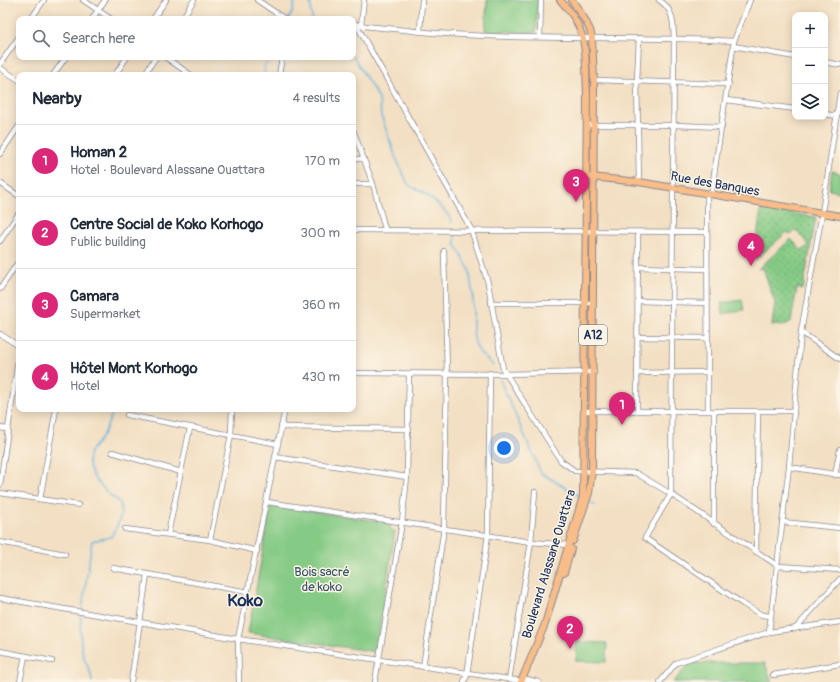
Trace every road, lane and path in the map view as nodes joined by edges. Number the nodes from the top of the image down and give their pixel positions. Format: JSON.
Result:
{"nodes":[{"id":1,"x":44,"y":0,"type":"edge"},
{"id":2,"x":83,"y":0,"type":"edge"},
{"id":3,"x":105,"y":0,"type":"edge"},
{"id":4,"x":166,"y":0,"type":"edge"},
{"id":5,"x":194,"y":0,"type":"edge"},
{"id":6,"x":257,"y":0,"type":"edge"},
{"id":7,"x":364,"y":0,"type":"edge"},
{"id":8,"x":422,"y":0,"type":"edge"},
{"id":9,"x":541,"y":0,"type":"edge"},
{"id":10,"x":560,"y":0,"type":"edge"},
{"id":11,"x":659,"y":0,"type":"edge"},
{"id":12,"x":750,"y":0,"type":"edge"},
{"id":13,"x":574,"y":1,"type":"edge"},
{"id":14,"x":568,"y":8,"type":"junction"},
{"id":15,"x":98,"y":10,"type":"junction"},
{"id":16,"x":33,"y":16,"type":"edge"},
{"id":17,"x":94,"y":16,"type":"edge"},
{"id":18,"x":107,"y":16,"type":"edge"},
{"id":19,"x":155,"y":16,"type":"edge"},
{"id":20,"x":184,"y":16,"type":"edge"},
{"id":21,"x":280,"y":16,"type":"edge"},
{"id":22,"x":357,"y":24,"type":"edge"},
{"id":23,"x":420,"y":31,"type":"junction"},
{"id":24,"x":540,"y":37,"type":"junction"},
{"id":25,"x":592,"y":38,"type":"junction"},
{"id":26,"x":639,"y":38,"type":"junction"},
{"id":27,"x":674,"y":38,"type":"junction"},
{"id":28,"x":584,"y":39,"type":"junction"},
{"id":29,"x":16,"y":41,"type":"edge"},
{"id":30,"x":734,"y":44,"type":"junction"},
{"id":31,"x":792,"y":56,"type":"edge"},
{"id":32,"x":64,"y":60,"type":"edge"},
{"id":33,"x":125,"y":60,"type":"edge"},
{"id":34,"x":154,"y":60,"type":"edge"},
{"id":35,"x":170,"y":60,"type":"edge"},
{"id":36,"x":281,"y":60,"type":"edge"},
{"id":37,"x":828,"y":63,"type":"edge"},
{"id":38,"x":0,"y":64,"type":"edge"},
{"id":39,"x":840,"y":65,"type":"edge"},
{"id":40,"x":0,"y":68,"type":"edge"},
{"id":41,"x":56,"y":72,"type":"edge"},
{"id":42,"x":117,"y":72,"type":"edge"},
{"id":43,"x":146,"y":72,"type":"edge"},
{"id":44,"x":187,"y":72,"type":"edge"},
{"id":45,"x":279,"y":72,"type":"edge"},
{"id":46,"x":16,"y":78,"type":"edge"},
{"id":47,"x":637,"y":81,"type":"junction"},
{"id":48,"x":594,"y":83,"type":"junction"},
{"id":49,"x":674,"y":84,"type":"junction"},
{"id":50,"x":729,"y":84,"type":"junction"},
{"id":51,"x":587,"y":87,"type":"junction"},
{"id":52,"x":840,"y":93,"type":"edge"},
{"id":53,"x":726,"y":100,"type":"junction"},
{"id":54,"x":792,"y":109,"type":"edge"},
{"id":55,"x":828,"y":114,"type":"edge"},
{"id":56,"x":837,"y":116,"type":"junction"},
{"id":57,"x":587,"y":125,"type":"junction"},
{"id":58,"x":594,"y":125,"type":"junction"},
{"id":59,"x":638,"y":125,"type":"junction"},
{"id":60,"x":675,"y":125,"type":"junction"},
{"id":61,"x":722,"y":127,"type":"junction"},
{"id":62,"x":16,"y":130,"type":"edge"},
{"id":63,"x":837,"y":130,"type":"edge"},
{"id":64,"x":356,"y":138,"type":"edge"},
{"id":65,"x":0,"y":154,"type":"edge"},
{"id":66,"x":356,"y":159,"type":"edge"},
{"id":67,"x":364,"y":159,"type":"junction"},
{"id":68,"x":586,"y":176,"type":"junction"},
{"id":69,"x":594,"y":177,"type":"junction"},
{"id":70,"x":639,"y":182,"type":"junction"},
{"id":71,"x":0,"y":183,"type":"edge"},
{"id":72,"x":356,"y":184,"type":"edge"},
{"id":73,"x":373,"y":184,"type":"junction"},
{"id":74,"x":674,"y":188,"type":"junction"},
{"id":75,"x":16,"y":194,"type":"edge"},
{"id":76,"x":709,"y":194,"type":"junction"},
{"id":77,"x":822,"y":213,"type":"junction"},
{"id":78,"x":840,"y":216,"type":"edge"},
{"id":79,"x":16,"y":217,"type":"edge"},
{"id":80,"x":385,"y":229,"type":"junction"},
{"id":81,"x":471,"y":229,"type":"junction"},
{"id":82,"x":356,"y":230,"type":"edge"},
{"id":83,"x":586,"y":232,"type":"junction"},
{"id":84,"x":593,"y":232,"type":"junction"},
{"id":85,"x":638,"y":232,"type":"junction"},
{"id":86,"x":672,"y":232,"type":"junction"},
{"id":87,"x":707,"y":232,"type":"junction"},
{"id":88,"x":0,"y":241,"type":"edge"},
{"id":89,"x":444,"y":252,"type":"dead end"},
{"id":90,"x":16,"y":265,"type":"edge"},
{"id":91,"x":638,"y":267,"type":"junction"},
{"id":92,"x":672,"y":268,"type":"junction"},
{"id":93,"x":707,"y":269,"type":"junction"},
{"id":94,"x":0,"y":289,"type":"edge"},
{"id":95,"x":638,"y":301,"type":"junction"},
{"id":96,"x":586,"y":302,"type":"junction"},
{"id":97,"x":491,"y":303,"type":"junction"},
{"id":98,"x":593,"y":303,"type":"junction"},
{"id":99,"x":673,"y":303,"type":"junction"},
{"id":100,"x":707,"y":303,"type":"junction"},
{"id":101,"x":801,"y":332,"type":"junction"},
{"id":102,"x":0,"y":334,"type":"edge"},
{"id":103,"x":638,"y":337,"type":"junction"},
{"id":104,"x":673,"y":338,"type":"junction"},
{"id":105,"x":707,"y":338,"type":"junction"},
{"id":106,"x":16,"y":344,"type":"edge"},
{"id":107,"x":840,"y":359,"type":"edge"},
{"id":108,"x":594,"y":372,"type":"junction"},
{"id":109,"x":708,"y":372,"type":"junction"},
{"id":110,"x":356,"y":373,"type":"edge"},
{"id":111,"x":585,"y":373,"type":"junction"},
{"id":112,"x":637,"y":373,"type":"junction"},
{"id":113,"x":672,"y":373,"type":"junction"},
{"id":114,"x":16,"y":374,"type":"edge"},
{"id":115,"x":409,"y":374,"type":"junction"},
{"id":116,"x":447,"y":374,"type":"junction"},
{"id":117,"x":490,"y":374,"type":"junction"},
{"id":118,"x":506,"y":374,"type":"junction"},
{"id":119,"x":585,"y":411,"type":"junction"},
{"id":120,"x":593,"y":411,"type":"junction"},
{"id":121,"x":637,"y":411,"type":"junction"},
{"id":122,"x":671,"y":411,"type":"junction"},
{"id":123,"x":708,"y":411,"type":"junction"},
{"id":124,"x":714,"y":411,"type":"junction"},
{"id":125,"x":758,"y":411,"type":"junction"},
{"id":126,"x":794,"y":411,"type":"junction"},
{"id":127,"x":55,"y":412,"type":"edge"},
{"id":128,"x":232,"y":412,"type":"edge"},
{"id":129,"x":284,"y":412,"type":"edge"},
{"id":130,"x":127,"y":415,"type":"dead end"},
{"id":131,"x":281,"y":427,"type":"junction"},
{"id":132,"x":0,"y":428,"type":"edge"},
{"id":133,"x":190,"y":428,"type":"junction"},
{"id":134,"x":8,"y":429,"type":"junction"},
{"id":135,"x":409,"y":429,"type":"junction"},
{"id":136,"x":231,"y":436,"type":"junction"},
{"id":137,"x":278,"y":444,"type":"junction"},
{"id":138,"x":840,"y":449,"type":"edge"},
{"id":139,"x":112,"y":452,"type":"dead end"},
{"id":140,"x":275,"y":457,"type":"junction"},
{"id":141,"x":789,"y":467,"type":"junction"},
{"id":142,"x":592,"y":470,"type":"junction"},
{"id":143,"x":584,"y":471,"type":"junction"},
{"id":144,"x":181,"y":472,"type":"junction"},
{"id":145,"x":838,"y":475,"type":"edge"},
{"id":146,"x":407,"y":477,"type":"junction"},
{"id":147,"x":0,"y":485,"type":"edge"},
{"id":148,"x":535,"y":492,"type":"dead end"},
{"id":149,"x":0,"y":493,"type":"edge"},
{"id":150,"x":671,"y":494,"type":"junction"},
{"id":151,"x":40,"y":499,"type":"junction"},
{"id":152,"x":584,"y":501,"type":"junction"},
{"id":153,"x":268,"y":502,"type":"junction"},
{"id":154,"x":78,"y":505,"type":"dead end"},
{"id":155,"x":402,"y":522,"type":"junction"},
{"id":156,"x":782,"y":522,"type":"junction"},
{"id":157,"x":714,"y":524,"type":"junction"},
{"id":158,"x":444,"y":528,"type":"junction"},
{"id":159,"x":840,"y":528,"type":"edge"},
{"id":160,"x":125,"y":529,"type":"dead end"},
{"id":161,"x":168,"y":534,"type":"junction"},
{"id":162,"x":488,"y":535,"type":"junction"},
{"id":163,"x":210,"y":540,"type":"junction"},
{"id":164,"x":0,"y":542,"type":"edge"},
{"id":165,"x":531,"y":542,"type":"junction"},
{"id":166,"x":570,"y":545,"type":"junction"},
{"id":167,"x":257,"y":551,"type":"junction"},
{"id":168,"x":756,"y":552,"type":"junction"},
{"id":169,"x":65,"y":554,"type":"dead end"},
{"id":170,"x":778,"y":566,"type":"junction"},
{"id":171,"x":113,"y":568,"type":"dead end"},
{"id":172,"x":840,"y":570,"type":"edge"},
{"id":173,"x":147,"y":575,"type":"junction"},
{"id":174,"x":840,"y":578,"type":"edge"},
{"id":175,"x":248,"y":592,"type":"junction"},
{"id":176,"x":0,"y":598,"type":"edge"},
{"id":177,"x":771,"y":616,"type":"junction"},
{"id":178,"x":140,"y":622,"type":"junction"},
{"id":179,"x":840,"y":622,"type":"edge"},
{"id":180,"x":795,"y":629,"type":"junction"},
{"id":181,"x":769,"y":632,"type":"junction"},
{"id":182,"x":238,"y":639,"type":"junction"},
{"id":183,"x":0,"y":652,"type":"edge"},
{"id":184,"x":25,"y":656,"type":"junction"},
{"id":185,"x":378,"y":659,"type":"junction"},
{"id":186,"x":52,"y":661,"type":"dead end"},
{"id":187,"x":840,"y":664,"type":"edge"},
{"id":188,"x":423,"y":667,"type":"junction"},
{"id":189,"x":466,"y":675,"type":"junction"},
{"id":190,"x":773,"y":675,"type":"dead end"},
{"id":191,"x":509,"y":680,"type":"junction"},
{"id":192,"x":523,"y":681,"type":"edge"},
{"id":193,"x":20,"y":682,"type":"edge"},
{"id":194,"x":131,"y":682,"type":"edge"},
{"id":195,"x":239,"y":682,"type":"edge"},
{"id":196,"x":374,"y":682,"type":"edge"},
{"id":197,"x":464,"y":682,"type":"edge"},
{"id":198,"x":539,"y":682,"type":"edge"},
{"id":199,"x":660,"y":682,"type":"edge"}],
"edges":[{"from":1,"to":16,"type":"street"},
{"from":2,"to":15,"type":"street"},
{"from":3,"to":15,"type":"street"},
{"from":4,"to":19,"type":"street"},
{"from":5,"to":20,"type":"street"},
{"from":6,"to":21,"type":"street"},
{"from":7,"to":22,"type":"street"},
{"from":8,"to":23,"type":"street"},
{"from":9,"to":24,"type":"street"},
{"from":10,"to":14,"type":"main road","name":"Boulevard Alassane Ouattara","number":"A12"},
{"from":11,"to":27,"type":"street"},
{"from":12,"to":30,"type":"street"},
{"from":13,"to":14,"type":"street"},
{"from":13,"to":25,"type":"main road","name":"Boulevard Alassane Ouattara","number":"A12"},
{"from":14,"to":28,"type":"main road","name":"Boulevard Alassane Ouattara","number":"A12"},
{"from":15,"to":17,"type":"street"},
{"from":15,"to":18,"type":"street"},
{"from":22,"to":23,"type":"street"},
{"from":22,"to":81,"type":"street"},
{"from":23,"to":24,"type":"street"},
{"from":24,"to":28,"type":"street"},
{"from":25,"to":26,"type":"street"},
{"from":25,"to":28,"type":"street"},
{"from":25,"to":48,"type":"main road","name":"Boulevard Alassane Ouattara","number":"A12"},
{"from":26,"to":27,"type":"street"},
{"from":26,"to":47,"type":"street"},
{"from":27,"to":30,"type":"street"},
{"from":27,"to":49,"type":"street"},
{"from":28,"to":51,"type":"main road","name":"Boulevard Alassane Ouattara","number":"A12"},
{"from":29,"to":38,"type":"street"},
{"from":30,"to":31,"type":"street"},
{"from":30,"to":50,"type":"street"},
{"from":32,"to":41,"type":"street"},
{"from":33,"to":42,"type":"street"},
{"from":34,"to":43,"type":"street"},
{"from":35,"to":44,"type":"street"},
{"from":36,"to":45,"type":"street"},
{"from":37,"to":39,"type":"street"},
{"from":40,"to":46,"type":"street"},
{"from":47,"to":48,"type":"street"},
{"from":47,"to":49,"type":"street"},
{"from":47,"to":59,"type":"street"},
{"from":48,"to":51,"type":"main road"},
{"from":48,"to":58,"type":"main road","name":"Boulevard Alassane Ouattara","number":"A12"},
{"from":49,"to":50,"type":"street"},
{"from":49,"to":60,"type":"street"},
{"from":50,"to":53,"type":"street"},
{"from":51,"to":57,"type":"main road","name":"Boulevard Alassane Ouattara","number":"A12"},
{"from":52,"to":56,"type":"street"},
{"from":53,"to":54,"type":"street"},
{"from":53,"to":61,"type":"street"},
{"from":55,"to":56,"type":"street"},
{"from":56,"to":63,"type":"street"},
{"from":57,"to":58,"type":"street"},
{"from":57,"to":68,"type":"main road","name":"Boulevard Alassane Ouattara","number":"A12"},
{"from":58,"to":59,"type":"street"},
{"from":58,"to":69,"type":"main road","name":"Boulevard Alassane Ouattara","number":"A12"},
{"from":59,"to":60,"type":"street"},
{"from":59,"to":70,"type":"street"},
{"from":60,"to":61,"type":"street"},
{"from":60,"to":74,"type":"street"},
{"from":61,"to":76,"type":"street"},
{"from":62,"to":65,"type":"street"},
{"from":63,"to":77,"type":"street"},
{"from":64,"to":67,"type":"street"},
{"from":66,"to":67,"type":"street"},
{"from":67,"to":73,"type":"street"},
{"from":68,"to":69,"type":"main road","name":"Rue des Banques"},
{"from":68,"to":83,"type":"main road","name":"Boulevard Alassane Ouattara","number":"A12"},
{"from":69,"to":70,"type":"main road","name":"Rue des Banques"},
{"from":69,"to":84,"type":"main road","name":"Boulevard Alassane Ouattara","number":"A12"},
{"from":70,"to":74,"type":"main road","name":"Rue des Banques"},
{"from":71,"to":75,"type":"street"},
{"from":72,"to":73,"type":"street"},
{"from":73,"to":80,"type":"street"},
{"from":74,"to":76,"type":"main road","name":"Rue des Banques"},
{"from":74,"to":86,"type":"street"},
{"from":76,"to":77,"type":"main road","name":"Rue des Banques"},
{"from":76,"to":87,"type":"street"},
{"from":77,"to":78,"type":"main road","name":"Rue des Banques"},
{"from":77,"to":101,"type":"street"},
{"from":79,"to":88,"type":"street"},
{"from":80,"to":81,"type":"street"},
{"from":80,"to":82,"type":"street"},
{"from":81,"to":83,"type":"street"},
{"from":81,"to":97,"type":"street"},
{"from":83,"to":84,"type":"street"},
{"from":83,"to":96,"type":"main road","name":"Boulevard Alassane Ouattara","number":"A12"},
{"from":84,"to":85,"type":"street"},
{"from":84,"to":98,"type":"main road","name":"Boulevard Alassane Ouattara","number":"A12"},
{"from":85,"to":86,"type":"street"},
{"from":85,"to":91,"type":"street"},
{"from":86,"to":87,"type":"street"},
{"from":86,"to":92,"type":"street"},
{"from":87,"to":93,"type":"street"},
{"from":89,"to":116,"type":"street"},
{"from":90,"to":94,"type":"street"},
{"from":91,"to":92,"type":"street"},
{"from":91,"to":95,"type":"street"},
{"from":92,"to":93,"type":"street"},
{"from":92,"to":99,"type":"street"},
{"from":93,"to":100,"type":"street"},
{"from":95,"to":99,"type":"street"},
{"from":95,"to":103,"type":"street"},
{"from":96,"to":97,"type":"street"},
{"from":96,"to":98,"type":"street"},
{"from":96,"to":111,"type":"main road","name":"Boulevard Alassane Ouattara","number":"A12"},
{"from":97,"to":118,"type":"street"},
{"from":98,"to":108,"type":"main road","name":"Boulevard Alassane Ouattara","number":"A12"},
{"from":99,"to":100,"type":"street"},
{"from":99,"to":104,"type":"street"},
{"from":100,"to":105,"type":"street"},
{"from":101,"to":107,"type":"street"},
{"from":101,"to":126,"type":"street"},
{"from":102,"to":106,"type":"street"},
{"from":103,"to":104,"type":"street"},
{"from":103,"to":112,"type":"street"},
{"from":104,"to":105,"type":"street"},
{"from":104,"to":113,"type":"street"},
{"from":105,"to":109,"type":"street"},
{"from":108,"to":111,"type":"street"},
{"from":108,"to":120,"type":"main road","name":"Boulevard Alassane Ouattara","number":"A12"},
{"from":109,"to":113,"type":"street"},
{"from":109,"to":123,"type":"street"},
{"from":110,"to":115,"type":"street"},
{"from":111,"to":118,"type":"street"},
{"from":111,"to":119,"type":"main road","name":"Boulevard Alassane Ouattara","number":"A12"},
{"from":112,"to":113,"type":"street"},
{"from":112,"to":121,"type":"street"},
{"from":113,"to":122,"type":"street"},
{"from":114,"to":134,"type":"street"},
{"from":115,"to":116,"type":"street"},
{"from":115,"to":135,"type":"street"},
{"from":116,"to":117,"type":"street"},
{"from":116,"to":158,"type":"street"},
{"from":117,"to":118,"type":"street"},
{"from":117,"to":162,"type":"street"},
{"from":118,"to":143,"type":"street"},
{"from":119,"to":120,"type":"street"},
{"from":119,"to":143,"type":"main road","name":"Boulevard Alassane Ouattara","number":"A12"},
{"from":120,"to":121,"type":"street"},
{"from":120,"to":142,"type":"main road","name":"Boulevard Alassane Ouattara","number":"A12"},
{"from":121,"to":122,"type":"street"},
{"from":122,"to":123,"type":"street"},
{"from":122,"to":150,"type":"street"},
{"from":123,"to":124,"type":"street"},
{"from":124,"to":125,"type":"street"},
{"from":124,"to":157,"type":"street"},
{"from":125,"to":126,"type":"street"},
{"from":125,"to":168,"type":"street"},
{"from":126,"to":141,"type":"street"},
{"from":127,"to":151,"type":"street"},
{"from":128,"to":136,"type":"street"},
{"from":129,"to":131,"type":"street"},
{"from":130,"to":133,"type":"street"},
{"from":131,"to":135,"type":"street"},
{"from":131,"to":137,"type":"street"},
{"from":132,"to":134,"type":"street"},
{"from":133,"to":136,"type":"street"},
{"from":133,"to":144,"type":"street"},
{"from":134,"to":147,"type":"street"},
{"from":135,"to":146,"type":"street"},
{"from":136,"to":137,"type":"street"},
{"from":136,"to":163,"type":"street"},
{"from":137,"to":140,"type":"street"},
{"from":138,"to":145,"type":"street"},
{"from":139,"to":144,"type":"street"},
{"from":140,"to":146,"type":"street"},
{"from":140,"to":153,"type":"street"},
{"from":141,"to":145,"type":"street"},
{"from":141,"to":156,"type":"street"},
{"from":142,"to":143,"type":"street"},
{"from":142,"to":150,"type":"street"},
{"from":142,"to":152,"type":"main road","name":"Boulevard Alassane Ouattara","number":"A12"},
{"from":143,"to":152,"type":"main road","name":"Boulevard Alassane Ouattara","number":"A12"},
{"from":144,"to":161,"type":"street"},
{"from":146,"to":155,"type":"street"},
{"from":148,"to":165,"type":"street"},
{"from":149,"to":151,"type":"street"},
{"from":150,"to":157,"type":"street"},
{"from":150,"to":177,"type":"street"},
{"from":151,"to":154,"type":"street"},
{"from":152,"to":166,"type":"main road","name":"Boulevard Alassane Ouattara","number":"A12"},
{"from":153,"to":155,"type":"street"},
{"from":153,"to":167,"type":"street"},
{"from":155,"to":158,"type":"street"},
{"from":155,"to":185,"type":"street"},
{"from":156,"to":159,"type":"street"},
{"from":156,"to":170,"type":"street"},
{"from":157,"to":168,"type":"street"},
{"from":158,"to":162,"type":"street"},
{"from":158,"to":188,"type":"street"},
{"from":160,"to":161,"type":"street"},
{"from":161,"to":163,"type":"street"},
{"from":162,"to":165,"type":"street"},
{"from":162,"to":189,"type":"street"},
{"from":163,"to":167,"type":"street"},
{"from":164,"to":169,"type":"street"},
{"from":165,"to":166,"type":"street"},
{"from":165,"to":191,"type":"street"},
{"from":166,"to":192,"type":"main road","name":"Boulevard Alassane Ouattara","number":"A12"},
{"from":167,"to":175,"type":"street"},
{"from":168,"to":170,"type":"street"},
{"from":170,"to":172,"type":"street"},
{"from":170,"to":177,"type":"street"},
{"from":171,"to":173,"type":"street"},
{"from":173,"to":175,"type":"street"},
{"from":173,"to":178,"type":"street"},
{"from":174,"to":180,"type":"street"},
{"from":175,"to":182,"type":"street"},
{"from":176,"to":178,"type":"street"},
{"from":177,"to":181,"type":"street"},
{"from":178,"to":182,"type":"street"},
{"from":178,"to":194,"type":"street"},
{"from":179,"to":180,"type":"street"},
{"from":180,"to":181,"type":"street"},
{"from":181,"to":199,"type":"street"},
{"from":182,"to":185,"type":"street"},
{"from":182,"to":195,"type":"street"},
{"from":183,"to":184,"type":"street"},
{"from":184,"to":186,"type":"street"},
{"from":184,"to":193,"type":"street"},
{"from":185,"to":188,"type":"street"},
{"from":185,"to":196,"type":"street"},
{"from":187,"to":190,"type":"street"},
{"from":188,"to":189,"type":"street"},
{"from":189,"to":191,"type":"street"},
{"from":189,"to":197,"type":"street"},
{"from":191,"to":192,"type":"street"},
{"from":192,"to":198,"type":"street"}]}
